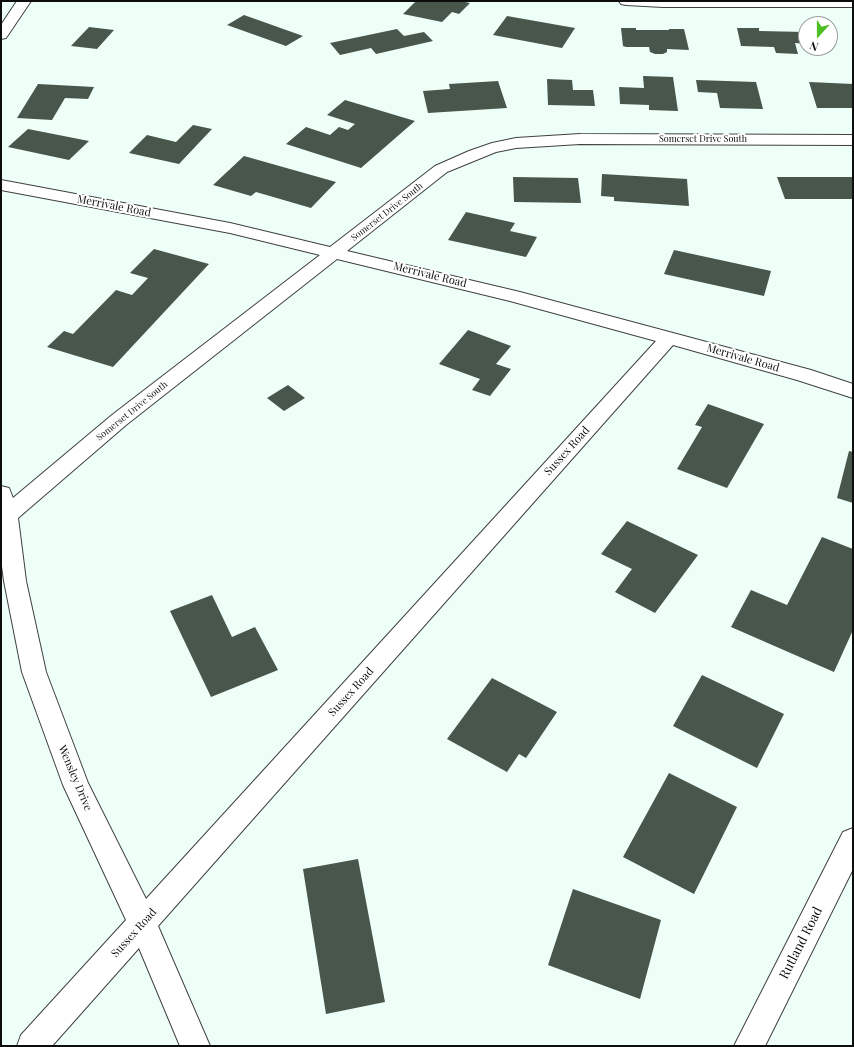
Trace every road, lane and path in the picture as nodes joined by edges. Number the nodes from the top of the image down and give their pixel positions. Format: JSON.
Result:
{"nodes":[{"id":1,"x":24,"y":1,"type":"edge"},
{"id":2,"x":626,"y":1,"type":"edge"},
{"id":3,"x":853,"y":3,"type":"edge"},
{"id":4,"x":1,"y":35,"type":"edge"},
{"id":5,"x":853,"y":140,"type":"edge"},
{"id":6,"x":1,"y":185,"type":"edge"},
{"id":7,"x":335,"y":252,"type":"junction"},
{"id":8,"x":669,"y":338,"type":"junction"},
{"id":9,"x":853,"y":391,"type":"edge"},
{"id":10,"x":4,"y":505,"type":"edge"},
{"id":11,"x":853,"y":841,"type":"edge"},
{"id":12,"x":143,"y":924,"type":"junction"},
{"id":13,"x":32,"y":1046,"type":"edge"},
{"id":14,"x":195,"y":1046,"type":"edge"},
{"id":15,"x":749,"y":1046,"type":"edge"}],
"edges":[{"from":1,"to":4,"type":"street"},
{"from":2,"to":3,"type":"street"},
{"from":5,"to":7,"type":"street","name":"Somerset Drive South"},
{"from":6,"to":7,"type":"street","name":"Merrivale Road"},
{"from":7,"to":8,"type":"street","name":"Merrivale Road"},
{"from":7,"to":10,"type":"street","name":"Somerset Drive South"},
{"from":8,"to":9,"type":"street","name":"Merrivale Road"},
{"from":8,"to":12,"type":"street","name":"Sussex Road"},
{"from":10,"to":12,"type":"street","name":"Wensley Drive"},
{"from":11,"to":15,"type":"street","name":"Rutland Road"},
{"from":12,"to":13,"type":"street","name":"Sussex Road"},
{"from":12,"to":14,"type":"street","name":"Wensley Drive"}]}
